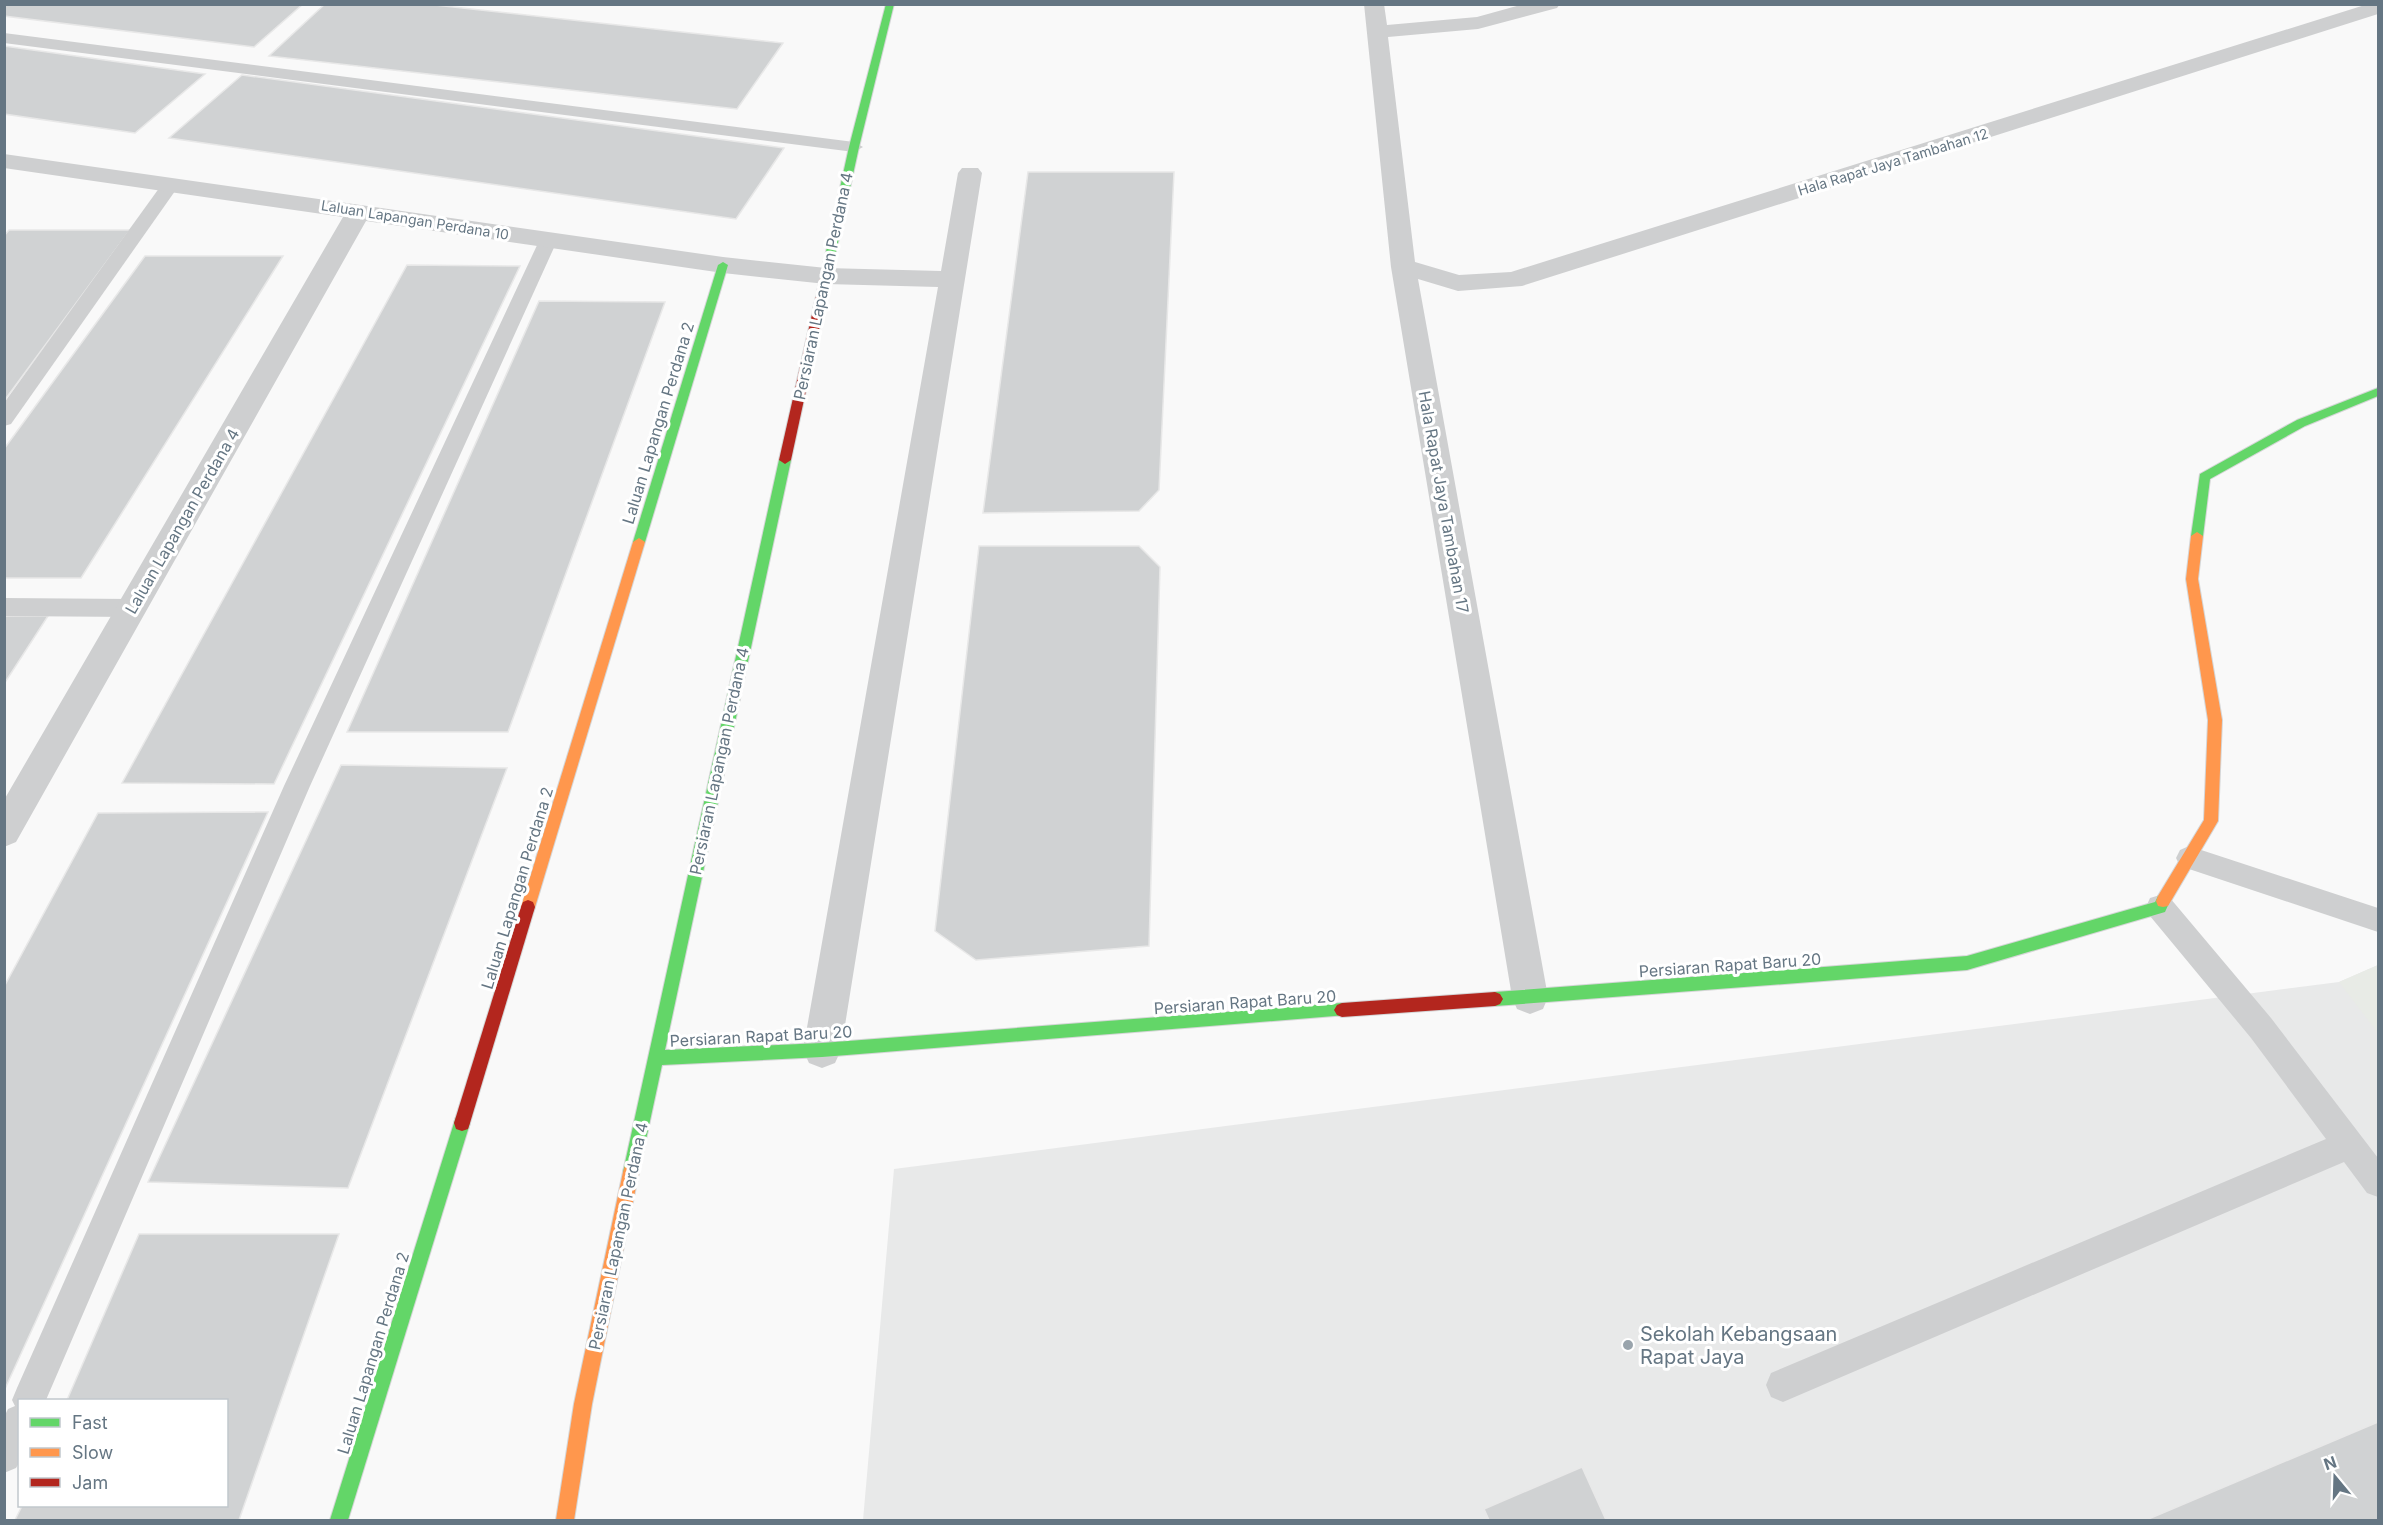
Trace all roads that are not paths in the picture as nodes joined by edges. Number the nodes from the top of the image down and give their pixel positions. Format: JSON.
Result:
{"nodes":[{"id":1,"x":890,"y":4,"type":"edge"},
{"id":2,"x":1550,"y":4,"type":"edge"},
{"id":3,"x":2379,"y":8,"type":"edge"},
{"id":4,"x":1376,"y":18,"type":"edge"},
{"id":5,"x":4,"y":38,"type":"edge"},
{"id":6,"x":854,"y":147,"type":"junction"},
{"id":7,"x":4,"y":161,"type":"edge"},
{"id":8,"x":970,"y":173,"type":"dead end"},
{"id":9,"x":171,"y":184,"type":"junction"},
{"id":10,"x":359,"y":211,"type":"junction"},
{"id":11,"x":548,"y":241,"type":"junction"},
{"id":12,"x":723,"y":265,"type":"junction"},
{"id":13,"x":1403,"y":267,"type":"junction"},
{"id":14,"x":826,"y":276,"type":"junction"},
{"id":15,"x":952,"y":279,"type":"junction"},
{"id":16,"x":2379,"y":392,"type":"edge"},
{"id":17,"x":4,"y":419,"type":"edge"},
{"id":18,"x":4,"y":607,"type":"edge"},
{"id":19,"x":132,"y":608,"type":"junction"},
{"id":20,"x":4,"y":832,"type":"edge"},
{"id":21,"x":2188,"y":858,"type":"junction"},
{"id":22,"x":2160,"y":907,"type":"junction"},
{"id":23,"x":2379,"y":920,"type":"edge"},
{"id":24,"x":1530,"y":997,"type":"junction"},
{"id":25,"x":822,"y":1050,"type":"junction"},
{"id":26,"x":654,"y":1058,"type":"junction"},
{"id":27,"x":2350,"y":1144,"type":"junction"},
{"id":28,"x":2379,"y":1182,"type":"edge"},
{"id":29,"x":1783,"y":1385,"type":"dead end"},
{"id":30,"x":30,"y":1399,"type":"edge"},
{"id":31,"x":18,"y":1425,"type":"edge"},
{"id":32,"x":4,"y":1456,"type":"edge"},
{"id":33,"x":339,"y":1521,"type":"edge"},
{"id":34,"x":565,"y":1521,"type":"edge"}],
"edges":[{"from":1,"to":6,"type":"street","name":"Persiaran Lapangan Perdana 4"},
{"from":2,"to":4,"type":"street"},
{"from":3,"to":13,"type":"street","name":"Hala Rapat Jaya Tambahan 12"},
{"from":4,"to":13,"type":"street","name":"Hala Rapat Jaya Tambahan 17"},
{"from":5,"to":6,"type":"lane"},
{"from":6,"to":14,"type":"street","name":"Persiaran Lapangan Perdana 4"},
{"from":7,"to":9,"type":"street","name":"Laluan Lapangan Perdana 10"},
{"from":8,"to":15,"type":"street"},
{"from":9,"to":10,"type":"street","name":"Laluan Lapangan Perdana 10"},
{"from":9,"to":17,"type":"lane"},
{"from":10,"to":11,"type":"street","name":"Laluan Lapangan Perdana 10"},
{"from":10,"to":19,"type":"street","name":"Laluan Lapangan Perdana 4"},
{"from":11,"to":12,"type":"street","name":"Laluan Lapangan Perdana 10"},
{"from":11,"to":30,"type":"lane"},
{"from":12,"to":14,"type":"street","name":"Laluan Lapangan Perdana 10"},
{"from":12,"to":33,"type":"street","name":"Laluan Lapangan Perdana 2"},
{"from":13,"to":24,"type":"street","name":"Hala Rapat Jaya Tambahan 17"},
{"from":14,"to":15,"type":"street","name":"Laluan Lapangan Perdana 10"},
{"from":14,"to":26,"type":"street","name":"Persiaran Lapangan Perdana 4"},
{"from":15,"to":25,"type":"street"},
{"from":16,"to":21,"type":"street"},
{"from":18,"to":19,"type":"lane"},
{"from":19,"to":20,"type":"street","name":"Laluan Lapangan Perdana 4"},
{"from":21,"to":22,"type":"street"},
{"from":21,"to":23,"type":"lane"},
{"from":22,"to":24,"type":"street","name":"Persiaran Rapat Baru 20"},
{"from":22,"to":27,"type":"lane"},
{"from":24,"to":25,"type":"street","name":"Persiaran Rapat Baru 20"},
{"from":25,"to":26,"type":"street","name":"Persiaran Rapat Baru 20"},
{"from":26,"to":34,"type":"street","name":"Persiaran Lapangan Perdana 4"},
{"from":27,"to":28,"type":"lane"},
{"from":27,"to":29,"type":"lane"},
{"from":31,"to":32,"type":"lane"}]}
